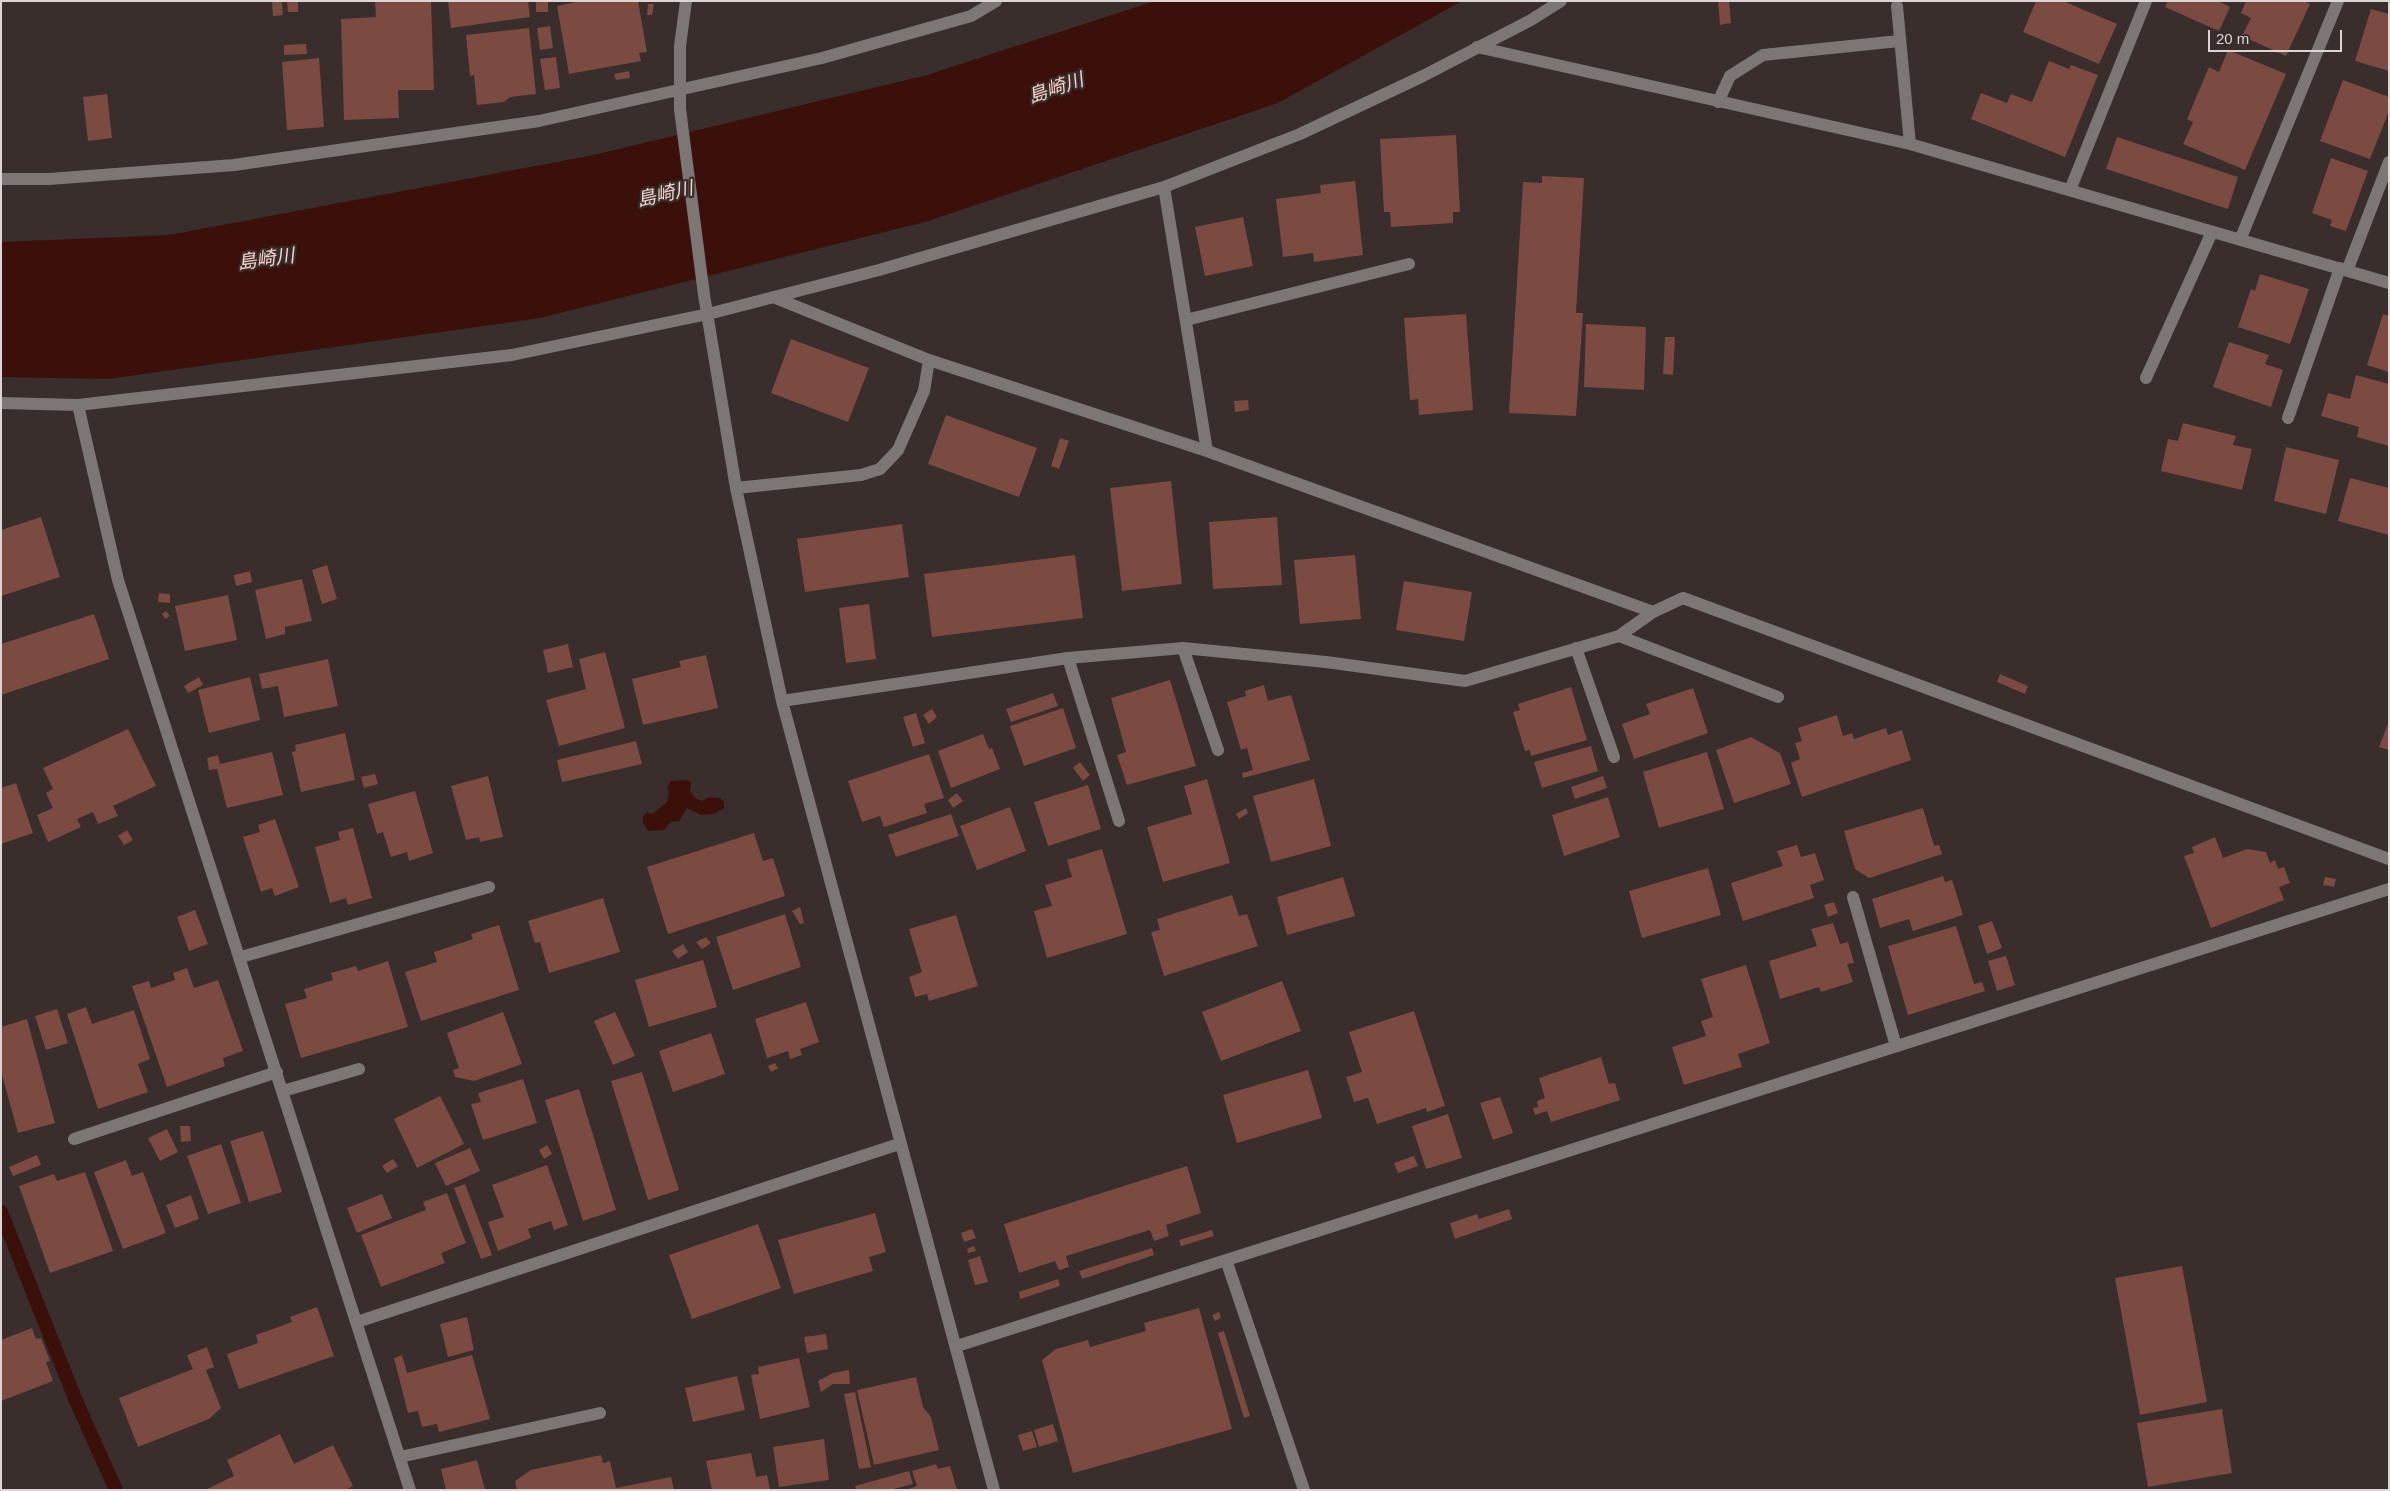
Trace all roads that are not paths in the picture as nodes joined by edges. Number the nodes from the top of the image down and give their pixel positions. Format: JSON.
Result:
{"nodes":[{"id":1,"x":686,"y":1,"type":"edge"},
{"id":2,"x":996,"y":1,"type":"edge"},
{"id":3,"x":1562,"y":1,"type":"edge"},
{"id":4,"x":2146,"y":1,"type":"edge"},
{"id":5,"x":2338,"y":1,"type":"edge"},
{"id":6,"x":1897,"y":6,"type":"dead end"},
{"id":7,"x":1899,"y":41,"type":"junction"},
{"id":8,"x":1477,"y":47,"type":"junction"},
{"id":9,"x":680,"y":90,"type":"junction"},
{"id":10,"x":1718,"y":102,"type":"junction"},
{"id":11,"x":1910,"y":144,"type":"junction"},
{"id":12,"x":2389,"y":162,"type":"edge"},
{"id":13,"x":1,"y":180,"type":"edge"},
{"id":14,"x":1164,"y":187,"type":"junction"},
{"id":15,"x":2070,"y":190,"type":"junction"},
{"id":16,"x":2212,"y":232,"type":"junction"},
{"id":17,"x":2240,"y":240,"type":"junction"},
{"id":18,"x":1409,"y":264,"type":"dead end"},
{"id":19,"x":2344,"y":270,"type":"junction"},
{"id":20,"x":2389,"y":283,"type":"edge"},
{"id":21,"x":773,"y":296,"type":"junction"},
{"id":22,"x":708,"y":314,"type":"junction"},
{"id":23,"x":1186,"y":320,"type":"junction"},
{"id":24,"x":929,"y":360,"type":"junction"},
{"id":25,"x":2146,"y":378,"type":"dead end"},
{"id":26,"x":1,"y":403,"type":"edge"},
{"id":27,"x":78,"y":405,"type":"junction"},
{"id":28,"x":2288,"y":418,"type":"dead end"},
{"id":29,"x":1208,"y":451,"type":"junction"},
{"id":30,"x":736,"y":488,"type":"junction"},
{"id":31,"x":1653,"y":612,"type":"junction"},
{"id":32,"x":1619,"y":636,"type":"junction"},
{"id":33,"x":1183,"y":648,"type":"junction"},
{"id":34,"x":1576,"y":648,"type":"junction"},
{"id":35,"x":1068,"y":658,"type":"junction"},
{"id":36,"x":1778,"y":697,"type":"dead end"},
{"id":37,"x":782,"y":701,"type":"junction"},
{"id":38,"x":1218,"y":750,"type":"dead end"},
{"id":39,"x":1614,"y":757,"type":"dead end"},
{"id":40,"x":1120,"y":820,"type":"dead end"},
{"id":41,"x":2389,"y":859,"type":"edge"},
{"id":42,"x":489,"y":887,"type":"dead end"},
{"id":43,"x":2389,"y":889,"type":"edge"},
{"id":44,"x":1854,"y":897,"type":"dead end"},
{"id":45,"x":241,"y":957,"type":"junction"},
{"id":46,"x":1896,"y":1046,"type":"junction"},
{"id":47,"x":358,"y":1069,"type":"dead end"},
{"id":48,"x":277,"y":1072,"type":"junction"},
{"id":49,"x":283,"y":1091,"type":"junction"},
{"id":50,"x":74,"y":1139,"type":"dead end"},
{"id":51,"x":899,"y":1144,"type":"junction"},
{"id":52,"x":1226,"y":1260,"type":"junction"},
{"id":53,"x":357,"y":1322,"type":"junction"},
{"id":54,"x":957,"y":1346,"type":"junction"},
{"id":55,"x":600,"y":1413,"type":"dead end"},
{"id":56,"x":400,"y":1457,"type":"junction"},
{"id":57,"x":410,"y":1490,"type":"edge"},
{"id":58,"x":994,"y":1490,"type":"edge"},
{"id":59,"x":1304,"y":1490,"type":"edge"}],
"edges":[{"from":1,"to":9,"type":"street"},
{"from":2,"to":9,"type":"street"},
{"from":3,"to":8,"type":"street"},
{"from":4,"to":15,"type":"street"},
{"from":5,"to":17,"type":"street"},
{"from":6,"to":7,"type":"street"},
{"from":7,"to":10,"type":"street"},
{"from":7,"to":11,"type":"street"},
{"from":8,"to":10,"type":"street"},
{"from":8,"to":14,"type":"street"},
{"from":9,"to":13,"type":"street"},
{"from":9,"to":22,"type":"street"},
{"from":10,"to":11,"type":"street"},
{"from":11,"to":15,"type":"street"},
{"from":12,"to":19,"type":"street"},
{"from":14,"to":21,"type":"street"},
{"from":14,"to":23,"type":"street"},
{"from":15,"to":16,"type":"street"},
{"from":16,"to":17,"type":"street"},
{"from":16,"to":25,"type":"street"},
{"from":17,"to":19,"type":"street"},
{"from":18,"to":23,"type":"street"},
{"from":19,"to":20,"type":"street"},
{"from":19,"to":28,"type":"street"},
{"from":21,"to":22,"type":"street"},
{"from":21,"to":24,"type":"street"},
{"from":22,"to":27,"type":"street"},
{"from":22,"to":30,"type":"street"},
{"from":23,"to":29,"type":"street"},
{"from":24,"to":29,"type":"street"},
{"from":24,"to":30,"type":"street"},
{"from":26,"to":27,"type":"street"},
{"from":27,"to":45,"type":"street"},
{"from":29,"to":31,"type":"street"},
{"from":30,"to":37,"type":"street"},
{"from":31,"to":32,"type":"street"},
{"from":31,"to":41,"type":"street"},
{"from":32,"to":34,"type":"street"},
{"from":32,"to":36,"type":"street"},
{"from":33,"to":34,"type":"street"},
{"from":33,"to":35,"type":"street"},
{"from":33,"to":38,"type":"street"},
{"from":34,"to":39,"type":"street"},
{"from":35,"to":37,"type":"street"},
{"from":35,"to":40,"type":"street"},
{"from":37,"to":51,"type":"street"},
{"from":42,"to":45,"type":"street"},
{"from":43,"to":46,"type":"street"},
{"from":44,"to":46,"type":"street"},
{"from":45,"to":48,"type":"street"},
{"from":46,"to":52,"type":"street"},
{"from":47,"to":49,"type":"street"},
{"from":48,"to":49,"type":"street"},
{"from":48,"to":50,"type":"street"},
{"from":49,"to":53,"type":"street"},
{"from":51,"to":53,"type":"street"},
{"from":51,"to":54,"type":"street"},
{"from":52,"to":54,"type":"street"},
{"from":52,"to":59,"type":"street"},
{"from":53,"to":56,"type":"street"},
{"from":54,"to":58,"type":"street"},
{"from":55,"to":56,"type":"street"},
{"from":56,"to":57,"type":"street"}]}
